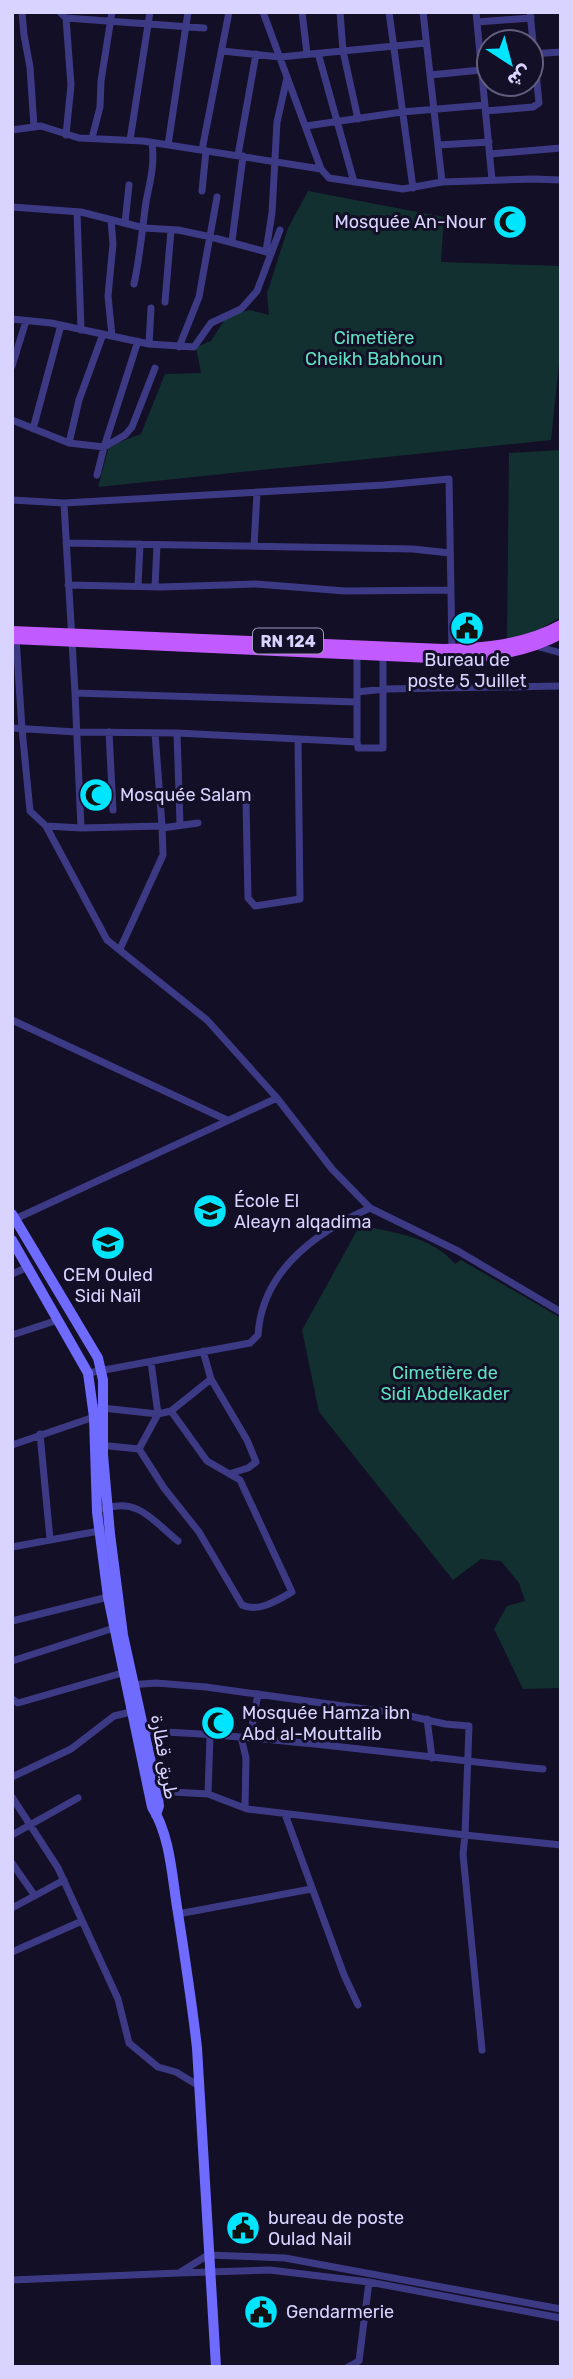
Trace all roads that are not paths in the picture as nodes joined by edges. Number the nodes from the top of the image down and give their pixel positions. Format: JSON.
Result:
{"nodes":[{"id":1,"x":22,"y":12,"type":"edge"},
{"id":2,"x":150,"y":12,"type":"edge"},
{"id":3,"x":188,"y":12,"type":"edge"},
{"id":4,"x":229,"y":12,"type":"edge"},
{"id":5,"x":263,"y":12,"type":"edge"},
{"id":6,"x":302,"y":12,"type":"edge"},
{"id":7,"x":340,"y":12,"type":"edge"},
{"id":8,"x":389,"y":12,"type":"edge"},
{"id":9,"x":423,"y":12,"type":"edge"},
{"id":10,"x":476,"y":12,"type":"edge"},
{"id":11,"x":63,"y":15,"type":"edge"},
{"id":12,"x":530,"y":15,"type":"edge"},
{"id":13,"x":112,"y":17,"type":"edge"},
{"id":14,"x":477,"y":22,"type":"junction"},
{"id":15,"x":147,"y":24,"type":"junction"},
{"id":16,"x":186,"y":27,"type":"junction"},
{"id":17,"x":204,"y":28,"type":"dead end"},
{"id":18,"x":478,"y":28,"type":"edge"},
{"id":19,"x":426,"y":43,"type":"junction"},
{"id":20,"x":392,"y":46,"type":"junction"},
{"id":21,"x":222,"y":51,"type":"junction"},
{"id":22,"x":343,"y":51,"type":"junction"},
{"id":23,"x":318,"y":53,"type":"junction"},
{"id":24,"x":256,"y":54,"type":"junction"},
{"id":25,"x":307,"y":54,"type":"junction"},
{"id":26,"x":280,"y":57,"type":"junction"},
{"id":27,"x":475,"y":73,"type":"edge"},
{"id":28,"x":430,"y":75,"type":"junction"},
{"id":29,"x":287,"y":76,"type":"junction"},
{"id":30,"x":485,"y":98,"type":"edge"},
{"id":31,"x":540,"y":98,"type":"edge"},
{"id":32,"x":485,"y":108,"type":"junction"},
{"id":33,"x":434,"y":110,"type":"junction"},
{"id":34,"x":402,"y":112,"type":"junction"},
{"id":35,"x":358,"y":119,"type":"junction"},
{"id":36,"x":336,"y":121,"type":"junction"},
{"id":37,"x":306,"y":126,"type":"junction"},
{"id":38,"x":34,"y":127,"type":"junction"},
{"id":39,"x":12,"y":130,"type":"edge"},
{"id":40,"x":66,"y":135,"type":"junction"},
{"id":41,"x":92,"y":138,"type":"junction"},
{"id":42,"x":130,"y":140,"type":"junction"},
{"id":43,"x":489,"y":142,"type":"junction"},
{"id":44,"x":152,"y":143,"type":"junction"},
{"id":45,"x":168,"y":145,"type":"junction"},
{"id":46,"x":438,"y":145,"type":"junction"},
{"id":47,"x":561,"y":148,"type":"edge"},
{"id":48,"x":204,"y":150,"type":"junction"},
{"id":49,"x":490,"y":154,"type":"junction"},
{"id":50,"x":240,"y":156,"type":"junction"},
{"id":51,"x":275,"y":162,"type":"junction"},
{"id":52,"x":321,"y":169,"type":"junction"},
{"id":53,"x":492,"y":180,"type":"junction"},
{"id":54,"x":561,"y":180,"type":"edge"},
{"id":55,"x":354,"y":182,"type":"junction"},
{"id":56,"x":442,"y":182,"type":"junction"},
{"id":57,"x":130,"y":185,"type":"dead end"},
{"id":58,"x":413,"y":188,"type":"junction"},
{"id":59,"x":202,"y":191,"type":"dead end"},
{"id":60,"x":217,"y":197,"type":"dead end"},
{"id":61,"x":12,"y":207,"type":"edge"},
{"id":62,"x":77,"y":212,"type":"junction"},
{"id":63,"x":111,"y":220,"type":"junction"},
{"id":64,"x":125,"y":223,"type":"junction"},
{"id":65,"x":144,"y":228,"type":"junction"},
{"id":66,"x":170,"y":230,"type":"junction"},
{"id":67,"x":280,"y":230,"type":"dead end"},
{"id":68,"x":211,"y":237,"type":"junction"},
{"id":69,"x":232,"y":241,"type":"junction"},
{"id":70,"x":268,"y":252,"type":"junction"},
{"id":71,"x":134,"y":284,"type":"dead end"},
{"id":72,"x":164,"y":302,"type":"dead end"},
{"id":73,"x":151,"y":309,"type":"dead end"},
{"id":74,"x":12,"y":319,"type":"edge"},
{"id":75,"x":26,"y":321,"type":"junction"},
{"id":76,"x":61,"y":325,"type":"junction"},
{"id":77,"x":81,"y":330,"type":"junction"},
{"id":78,"x":103,"y":334,"type":"junction"},
{"id":79,"x":112,"y":336,"type":"junction"},
{"id":80,"x":138,"y":341,"type":"junction"},
{"id":81,"x":149,"y":344,"type":"junction"},
{"id":82,"x":179,"y":347,"type":"junction"},
{"id":83,"x":12,"y":366,"type":"edge"},
{"id":84,"x":155,"y":368,"type":"dead end"},
{"id":85,"x":12,"y":420,"type":"edge"},
{"id":86,"x":33,"y":429,"type":"junction"},
{"id":87,"x":69,"y":443,"type":"junction"},
{"id":88,"x":104,"y":447,"type":"junction"},
{"id":89,"x":97,"y":475,"type":"dead end"},
{"id":90,"x":257,"y":493,"type":"junction"},
{"id":91,"x":12,"y":500,"type":"edge"},
{"id":92,"x":64,"y":503,"type":"junction"},
{"id":93,"x":66,"y":543,"type":"junction"},
{"id":94,"x":140,"y":544,"type":"junction"},
{"id":95,"x":157,"y":545,"type":"junction"},
{"id":96,"x":254,"y":546,"type":"junction"},
{"id":97,"x":450,"y":553,"type":"junction"},
{"id":98,"x":68,"y":585,"type":"junction"},
{"id":99,"x":138,"y":586,"type":"junction"},
{"id":100,"x":155,"y":587,"type":"junction"},
{"id":101,"x":451,"y":590,"type":"junction"},
{"id":102,"x":561,"y":625,"type":"edge"},
{"id":103,"x":14,"y":635,"type":"edge"},
{"id":104,"x":561,"y":635,"type":"edge"},
{"id":105,"x":71,"y":637,"type":"junction"},
{"id":106,"x":535,"y":646,"type":"junction"},
{"id":107,"x":357,"y":649,"type":"junction"},
{"id":108,"x":561,"y":653,"type":"edge"},
{"id":109,"x":453,"y":654,"type":"junction"},
{"id":110,"x":383,"y":656,"type":"junction"},
{"id":111,"x":561,"y":686,"type":"edge"},
{"id":112,"x":385,"y":688,"type":"junction"},
{"id":113,"x":357,"y":692,"type":"junction"},
{"id":114,"x":75,"y":693,"type":"junction"},
{"id":115,"x":357,"y":702,"type":"junction"},
{"id":116,"x":12,"y":728,"type":"edge"},
{"id":117,"x":22,"y":729,"type":"junction"},
{"id":118,"x":76,"y":732,"type":"junction"},
{"id":119,"x":108,"y":732,"type":"junction"},
{"id":120,"x":155,"y":733,"type":"junction"},
{"id":121,"x":177,"y":733,"type":"junction"},
{"id":122,"x":298,"y":739,"type":"junction"},
{"id":123,"x":356,"y":742,"type":"junction"},
{"id":124,"x":250,"y":796,"type":"dead end"},
{"id":125,"x":113,"y":810,"type":"dead end"},
{"id":126,"x":198,"y":822,"type":"dead end"},
{"id":127,"x":180,"y":824,"type":"junction"},
{"id":128,"x":46,"y":826,"type":"junction"},
{"id":129,"x":162,"y":827,"type":"junction"},
{"id":130,"x":81,"y":828,"type":"junction"},
{"id":131,"x":120,"y":950,"type":"junction"},
{"id":132,"x":12,"y":1020,"type":"edge"},
{"id":133,"x":277,"y":1098,"type":"junction"},
{"id":134,"x":227,"y":1120,"type":"junction"},
{"id":135,"x":370,"y":1208,"type":"junction"},
{"id":136,"x":13,"y":1218,"type":"edge"},
{"id":137,"x":12,"y":1240,"type":"edge"},
{"id":138,"x":29,"y":1267,"type":"junction"},
{"id":139,"x":12,"y":1274,"type":"edge"},
{"id":140,"x":561,"y":1312,"type":"edge"},
{"id":141,"x":58,"y":1320,"type":"junction"},
{"id":142,"x":12,"y":1335,"type":"edge"},
{"id":143,"x":203,"y":1350,"type":"junction"},
{"id":144,"x":151,"y":1362,"type":"junction"},
{"id":145,"x":101,"y":1371,"type":"junction"},
{"id":146,"x":88,"y":1373,"type":"junction"},
{"id":147,"x":211,"y":1379,"type":"junction"},
{"id":148,"x":105,"y":1409,"type":"junction"},
{"id":149,"x":171,"y":1411,"type":"junction"},
{"id":150,"x":93,"y":1412,"type":"junction"},
{"id":151,"x":158,"y":1414,"type":"junction"},
{"id":152,"x":40,"y":1434,"type":"junction"},
{"id":153,"x":12,"y":1445,"type":"edge"},
{"id":154,"x":99,"y":1445,"type":"junction"},
{"id":155,"x":139,"y":1449,"type":"junction"},
{"id":156,"x":229,"y":1474,"type":"junction"},
{"id":157,"x":108,"y":1508,"type":"junction"},
{"id":158,"x":97,"y":1512,"type":"junction"},
{"id":159,"x":99,"y":1531,"type":"junction"},
{"id":160,"x":50,"y":1539,"type":"junction"},
{"id":161,"x":178,"y":1541,"type":"dead end"},
{"id":162,"x":12,"y":1547,"type":"edge"},
{"id":163,"x":108,"y":1597,"type":"junction"},
{"id":164,"x":12,"y":1621,"type":"edge"},
{"id":165,"x":114,"y":1628,"type":"junction"},
{"id":166,"x":12,"y":1661,"type":"edge"},
{"id":167,"x":122,"y":1673,"type":"junction"},
{"id":168,"x":129,"y":1685,"type":"junction"},
{"id":169,"x":258,"y":1694,"type":"junction"},
{"id":170,"x":12,"y":1699,"type":"edge"},
{"id":171,"x":131,"y":1712,"type":"junction"},
{"id":172,"x":427,"y":1719,"type":"junction"},
{"id":173,"x":139,"y":1731,"type":"junction"},
{"id":174,"x":209,"y":1736,"type":"junction"},
{"id":175,"x":241,"y":1737,"type":"junction"},
{"id":176,"x":250,"y":1737,"type":"junction"},
{"id":177,"x":432,"y":1758,"type":"junction"},
{"id":178,"x":468,"y":1762,"type":"junction"},
{"id":179,"x":543,"y":1769,"type":"dead end"},
{"id":180,"x":12,"y":1777,"type":"edge"},
{"id":181,"x":153,"y":1792,"type":"junction"},
{"id":182,"x":208,"y":1794,"type":"junction"},
{"id":183,"x":12,"y":1797,"type":"edge"},
{"id":184,"x":78,"y":1798,"type":"dead end"},
{"id":185,"x":245,"y":1808,"type":"junction"},
{"id":186,"x":285,"y":1814,"type":"junction"},
{"id":187,"x":30,"y":1824,"type":"junction"},
{"id":188,"x":12,"y":1835,"type":"edge"},
{"id":189,"x":466,"y":1835,"type":"junction"},
{"id":190,"x":561,"y":1844,"type":"edge"},
{"id":191,"x":12,"y":1863,"type":"edge"},
{"id":192,"x":64,"y":1880,"type":"junction"},
{"id":193,"x":311,"y":1889,"type":"junction"},
{"id":194,"x":35,"y":1896,"type":"junction"},
{"id":195,"x":12,"y":1908,"type":"edge"},
{"id":196,"x":178,"y":1914,"type":"junction"},
{"id":197,"x":82,"y":1921,"type":"junction"},
{"id":198,"x":12,"y":1952,"type":"edge"},
{"id":199,"x":358,"y":2005,"type":"dead end"},
{"id":200,"x":482,"y":2050,"type":"dead end"},
{"id":201,"x":199,"y":2086,"type":"junction"},
{"id":202,"x":208,"y":2255,"type":"junction"},
{"id":203,"x":179,"y":2273,"type":"junction"},
{"id":204,"x":210,"y":2273,"type":"junction"},
{"id":205,"x":12,"y":2280,"type":"edge"},
{"id":206,"x":369,"y":2283,"type":"junction"},
{"id":207,"x":561,"y":2309,"type":"edge"},
{"id":208,"x":561,"y":2318,"type":"edge"},
{"id":209,"x":216,"y":2367,"type":"edge"},
{"id":210,"x":348,"y":2367,"type":"edge"}],
"edges":[{"from":1,"to":38,"type":"street"},
{"from":2,"to":15,"type":"street"},
{"from":3,"to":16,"type":"street"},
{"from":4,"to":21,"type":"street"},
{"from":5,"to":26,"type":"street"},
{"from":6,"to":25,"type":"street"},
{"from":7,"to":22,"type":"street"},
{"from":8,"to":20,"type":"street"},
{"from":9,"to":19,"type":"street"},
{"from":10,"to":14,"type":"street"},
{"from":11,"to":13,"type":"street"},
{"from":11,"to":40,"type":"street"},
{"from":12,"to":14,"type":"street"},
{"from":13,"to":15,"type":"street"},
{"from":13,"to":41,"type":"street"},
{"from":14,"to":18,"type":"street"},
{"from":15,"to":16,"type":"street"},
{"from":15,"to":42,"type":"street"},
{"from":16,"to":17,"type":"street"},
{"from":16,"to":45,"type":"street"},
{"from":19,"to":20,"type":"street"},
{"from":19,"to":28,"type":"street"},
{"from":20,"to":22,"type":"street"},
{"from":20,"to":34,"type":"street"},
{"from":21,"to":24,"type":"street"},
{"from":21,"to":48,"type":"street"},
{"from":22,"to":23,"type":"street"},
{"from":22,"to":35,"type":"street"},
{"from":23,"to":25,"type":"street"},
{"from":23,"to":36,"type":"street"},
{"from":24,"to":26,"type":"street"},
{"from":24,"to":50,"type":"street"},
{"from":25,"to":26,"type":"street"},
{"from":26,"to":29,"type":"street"},
{"from":27,"to":28,"type":"street"},
{"from":28,"to":33,"type":"street"},
{"from":29,"to":37,"type":"street"},
{"from":29,"to":51,"type":"street"},
{"from":30,"to":32,"type":"street"},
{"from":31,"to":32,"type":"street"},
{"from":32,"to":33,"type":"street"},
{"from":32,"to":43,"type":"street"},
{"from":33,"to":34,"type":"street"},
{"from":33,"to":46,"type":"street"},
{"from":34,"to":35,"type":"street"},
{"from":34,"to":58,"type":"street"},
{"from":35,"to":36,"type":"street"},
{"from":36,"to":37,"type":"street"},
{"from":36,"to":55,"type":"street"},
{"from":37,"to":52,"type":"street"},
{"from":38,"to":39,"type":"street"},
{"from":38,"to":40,"type":"street"},
{"from":40,"to":41,"type":"street"},
{"from":41,"to":42,"type":"street"},
{"from":42,"to":44,"type":"street"},
{"from":43,"to":46,"type":"street"},
{"from":43,"to":49,"type":"street"},
{"from":44,"to":45,"type":"street"},
{"from":44,"to":65,"type":"street"},
{"from":45,"to":48,"type":"street"},
{"from":46,"to":56,"type":"street"},
{"from":47,"to":49,"type":"street"},
{"from":48,"to":50,"type":"street"},
{"from":48,"to":59,"type":"street"},
{"from":49,"to":53,"type":"street"},
{"from":50,"to":51,"type":"street"},
{"from":50,"to":69,"type":"street"},
{"from":51,"to":52,"type":"street"},
{"from":51,"to":70,"type":"street"},
{"from":52,"to":55,"type":"street"},
{"from":53,"to":54,"type":"street"},
{"from":53,"to":56,"type":"street"},
{"from":55,"to":58,"type":"street"},
{"from":56,"to":58,"type":"street"},
{"from":57,"to":64,"type":"street"},
{"from":60,"to":68,"type":"street"},
{"from":61,"to":62,"type":"street"},
{"from":62,"to":63,"type":"street"},
{"from":62,"to":77,"type":"street"},
{"from":63,"to":64,"type":"street"},
{"from":63,"to":79,"type":"street"},
{"from":64,"to":65,"type":"street"},
{"from":65,"to":66,"type":"street"},
{"from":65,"to":71,"type":"street"},
{"from":66,"to":68,"type":"street"},
{"from":66,"to":72,"type":"street"},
{"from":67,"to":70,"type":"street"},
{"from":68,"to":69,"type":"street"},
{"from":68,"to":82,"type":"street"},
{"from":69,"to":70,"type":"street"},
{"from":70,"to":82,"type":"street"},
{"from":73,"to":81,"type":"street"},
{"from":74,"to":75,"type":"street"},
{"from":75,"to":76,"type":"street"},
{"from":75,"to":83,"type":"street"},
{"from":76,"to":77,"type":"street"},
{"from":76,"to":86,"type":"street"},
{"from":77,"to":78,"type":"street"},
{"from":78,"to":79,"type":"street"},
{"from":78,"to":87,"type":"street"},
{"from":79,"to":80,"type":"street"},
{"from":80,"to":81,"type":"street"},
{"from":80,"to":88,"type":"street"},
{"from":81,"to":82,"type":"street"},
{"from":84,"to":88,"type":"street"},
{"from":85,"to":86,"type":"street"},
{"from":86,"to":87,"type":"street"},
{"from":87,"to":88,"type":"street"},
{"from":88,"to":89,"type":"street"},
{"from":90,"to":92,"type":"street"},
{"from":90,"to":96,"type":"street"},
{"from":90,"to":97,"type":"street"},
{"from":91,"to":92,"type":"street"},
{"from":92,"to":93,"type":"street"},
{"from":93,"to":94,"type":"street"},
{"from":93,"to":98,"type":"street"},
{"from":94,"to":95,"type":"street"},
{"from":94,"to":99,"type":"street"},
{"from":95,"to":96,"type":"street"},
{"from":95,"to":100,"type":"street"},
{"from":96,"to":97,"type":"street"},
{"from":97,"to":101,"type":"street"},
{"from":98,"to":99,"type":"street"},
{"from":98,"to":105,"type":"street"},
{"from":99,"to":100,"type":"street"},
{"from":100,"to":101,"type":"street"},
{"from":101,"to":109,"type":"street"},
{"from":102,"to":109,"type":"main road","number":"RN 124"},
{"from":103,"to":105,"type":"main road","number":"RN 124"},
{"from":103,"to":117,"type":"street"},
{"from":104,"to":106,"type":"main road","number":"RN 124"},
{"from":105,"to":107,"type":"main road","number":"RN 124"},
{"from":105,"to":114,"type":"street"},
{"from":106,"to":108,"type":"street"},
{"from":106,"to":109,"type":"main road","number":"RN 124"},
{"from":107,"to":109,"type":"main road","number":"RN 124"},
{"from":107,"to":110,"type":"main road","number":"RN 124"},
{"from":107,"to":113,"type":"street"},
{"from":109,"to":110,"type":"main road","number":"RN 124"},
{"from":110,"to":112,"type":"street"},
{"from":111,"to":112,"type":"street"},
{"from":112,"to":113,"type":"street"},
{"from":112,"to":123,"type":"street"},
{"from":113,"to":115,"type":"street"},
{"from":114,"to":115,"type":"street"},
{"from":114,"to":118,"type":"street"},
{"from":115,"to":123,"type":"street"},
{"from":116,"to":117,"type":"street"},
{"from":117,"to":118,"type":"street"},
{"from":117,"to":128,"type":"street"},
{"from":118,"to":119,"type":"street"},
{"from":118,"to":130,"type":"street"},
{"from":119,"to":120,"type":"street"},
{"from":119,"to":125,"type":"street"},
{"from":120,"to":121,"type":"street"},
{"from":120,"to":129,"type":"street"},
{"from":121,"to":122,"type":"street"},
{"from":121,"to":127,"type":"street"},
{"from":122,"to":123,"type":"street"},
{"from":122,"to":124,"type":"street"},
{"from":126,"to":127,"type":"street"},
{"from":127,"to":129,"type":"street"},
{"from":128,"to":130,"type":"street"},
{"from":128,"to":131,"type":"street"},
{"from":129,"to":130,"type":"street"},
{"from":129,"to":131,"type":"street"},
{"from":131,"to":133,"type":"street"},
{"from":132,"to":134,"type":"street"},
{"from":133,"to":134,"type":"street"},
{"from":133,"to":135,"type":"street"},
{"from":134,"to":136,"type":"street"},
{"from":135,"to":140,"type":"street"},
{"from":135,"to":143,"type":"street"},
{"from":136,"to":145,"type":"main road","name":"طريق قطارة"},
{"from":137,"to":138,"type":"main road","name":"طريق قطارة"},
{"from":138,"to":139,"type":"street"},
{"from":138,"to":141,"type":"main road","name":"طريق قطارة"},
{"from":141,"to":142,"type":"street"},
{"from":141,"to":146,"type":"main road","name":"طريق قطارة"},
{"from":143,"to":144,"type":"street"},
{"from":143,"to":147,"type":"street"},
{"from":144,"to":145,"type":"street"},
{"from":144,"to":151,"type":"street"},
{"from":145,"to":146,"type":"street"},
{"from":145,"to":148,"type":"main road","name":"طريق قطارة"},
{"from":146,"to":150,"type":"main road","name":"طريق قطارة"},
{"from":147,"to":149,"type":"street"},
{"from":147,"to":156,"type":"street"},
{"from":148,"to":150,"type":"street"},
{"from":148,"to":151,"type":"street"},
{"from":148,"to":154,"type":"main road","name":"طريق قطارة"},
{"from":149,"to":151,"type":"street"},
{"from":149,"to":156,"type":"street"},
{"from":150,"to":152,"type":"street"},
{"from":150,"to":154,"type":"main road","name":"طريق قطارة"},
{"from":151,"to":155,"type":"street"},
{"from":152,"to":153,"type":"street"},
{"from":152,"to":160,"type":"street"},
{"from":154,"to":155,"type":"street"},
{"from":154,"to":157,"type":"main road","name":"طريق قطارة"},
{"from":154,"to":158,"type":"main road","name":"طريق قطارة"},
{"from":155,"to":156,"type":"street"},
{"from":157,"to":158,"type":"street"},
{"from":157,"to":161,"type":"street"},
{"from":157,"to":168,"type":"main road","name":"طريق قطارة"},
{"from":158,"to":159,"type":"main road","name":"طريق قطارة"},
{"from":159,"to":160,"type":"street"},
{"from":159,"to":163,"type":"main road","name":"طريق قطارة"},
{"from":160,"to":162,"type":"street"},
{"from":163,"to":164,"type":"street"},
{"from":163,"to":165,"type":"main road","name":"طريق قطارة"},
{"from":165,"to":166,"type":"street"},
{"from":165,"to":167,"type":"main road","name":"طريق قطارة"},
{"from":167,"to":168,"type":"main road","name":"طريق قطارة"},
{"from":167,"to":170,"type":"street"},
{"from":168,"to":169,"type":"street"},
{"from":168,"to":171,"type":"main road","name":"طريق قطارة"},
{"from":168,"to":173,"type":"main road","name":"طريق قطارة"},
{"from":169,"to":172,"type":"street"},
{"from":169,"to":176,"type":"street"},
{"from":171,"to":173,"type":"main road","name":"طريق قطارة"},
{"from":171,"to":180,"type":"street"},
{"from":172,"to":177,"type":"street"},
{"from":172,"to":178,"type":"street"},
{"from":173,"to":174,"type":"street"},
{"from":173,"to":181,"type":"main road","name":"طريق قطارة"},
{"from":174,"to":175,"type":"street"},
{"from":174,"to":182,"type":"street"},
{"from":175,"to":176,"type":"street"},
{"from":175,"to":185,"type":"street"},
{"from":176,"to":177,"type":"street"},
{"from":177,"to":178,"type":"street"},
{"from":178,"to":179,"type":"street"},
{"from":178,"to":189,"type":"street"},
{"from":181,"to":182,"type":"street"},
{"from":181,"to":196,"type":"main road","name":"طريق قطارة"},
{"from":182,"to":185,"type":"street"},
{"from":183,"to":187,"type":"street"},
{"from":184,"to":187,"type":"street"},
{"from":185,"to":186,"type":"street"},
{"from":186,"to":189,"type":"street"},
{"from":186,"to":193,"type":"street"},
{"from":187,"to":188,"type":"street"},
{"from":187,"to":192,"type":"street"},
{"from":189,"to":190,"type":"street"},
{"from":189,"to":200,"type":"street"},
{"from":191,"to":194,"type":"street"},
{"from":192,"to":194,"type":"street"},
{"from":192,"to":197,"type":"street"},
{"from":193,"to":196,"type":"street"},
{"from":193,"to":199,"type":"street"},
{"from":194,"to":195,"type":"street"},
{"from":196,"to":201,"type":"main road"},
{"from":197,"to":198,"type":"street"},
{"from":197,"to":201,"type":"street"},
{"from":201,"to":202,"type":"main road"},
{"from":202,"to":203,"type":"street"},
{"from":202,"to":204,"type":"main road"},
{"from":202,"to":207,"type":"street"},
{"from":203,"to":204,"type":"street"},
{"from":203,"to":205,"type":"street"},
{"from":204,"to":206,"type":"street"},
{"from":204,"to":209,"type":"main road"},
{"from":206,"to":208,"type":"street"},
{"from":206,"to":210,"type":"street"}]}
